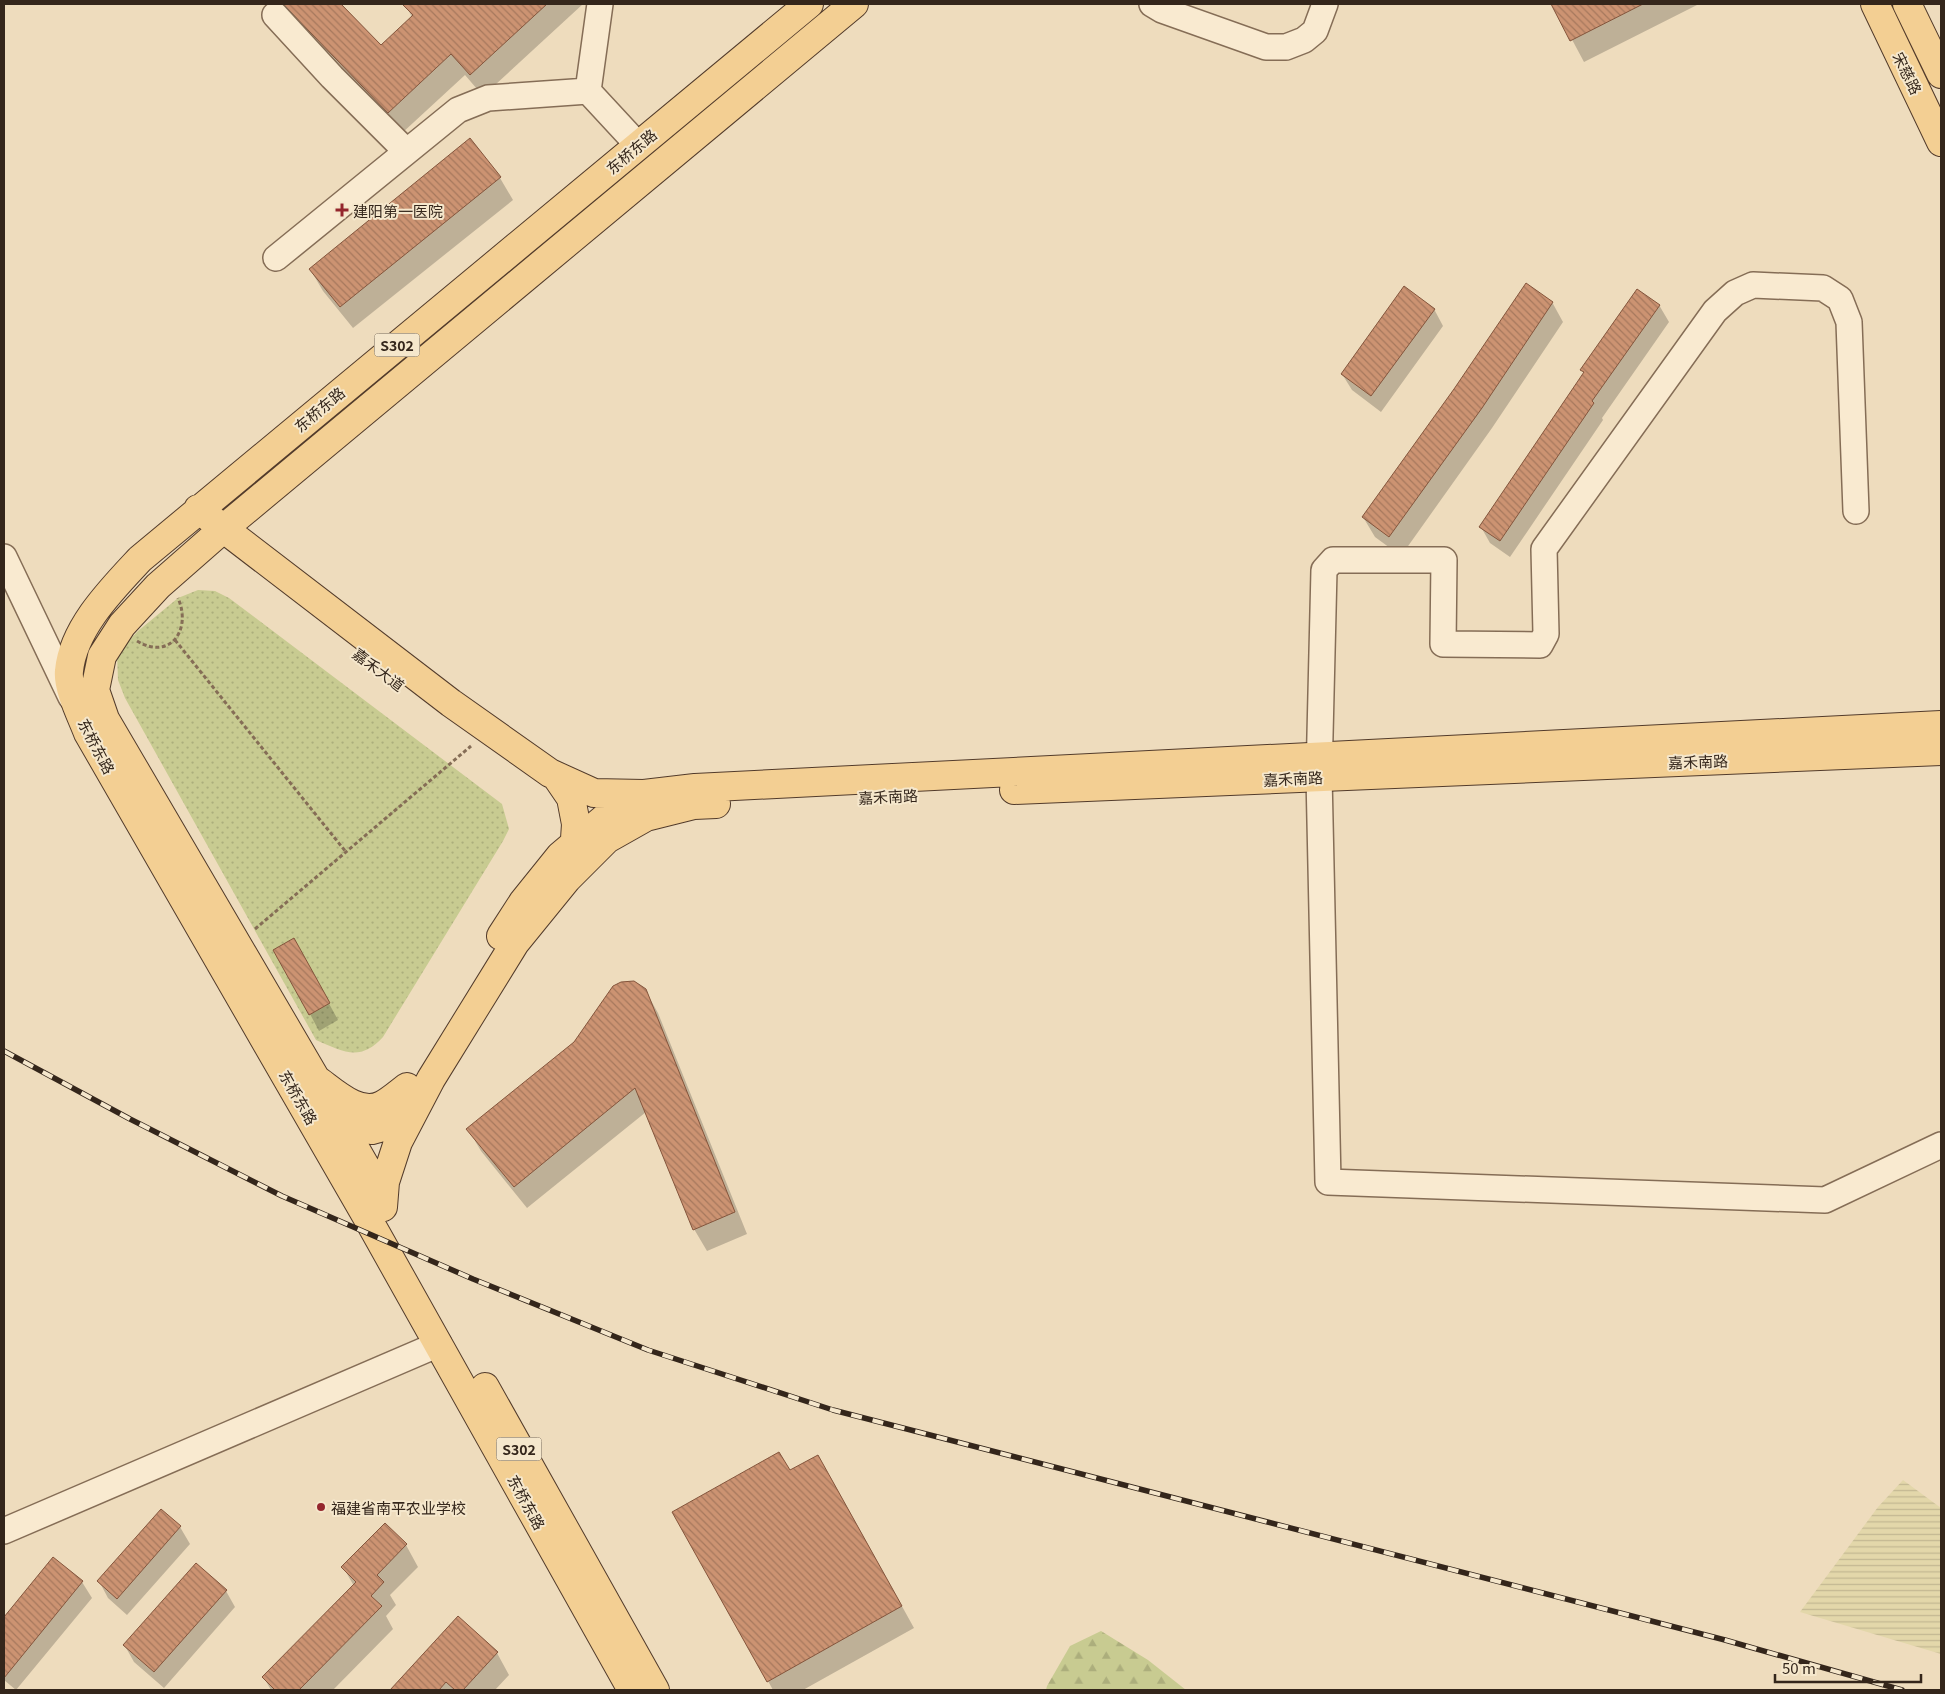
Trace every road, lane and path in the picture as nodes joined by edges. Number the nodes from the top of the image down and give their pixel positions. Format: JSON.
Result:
{"nodes":[{"id":1,"x":600,"y":4,"type":"edge"},
{"id":2,"x":809,"y":4,"type":"edge"},
{"id":3,"x":854,"y":4,"type":"edge"},
{"id":4,"x":1152,"y":4,"type":"edge"},
{"id":5,"x":1325,"y":4,"type":"edge"},
{"id":6,"x":1875,"y":4,"type":"edge"},
{"id":7,"x":1907,"y":4,"type":"edge"},
{"id":8,"x":275,"y":15,"type":"dead end"},
{"id":9,"x":1941,"y":74,"type":"edge"},
{"id":10,"x":588,"y":91,"type":"junction"},
{"id":11,"x":1941,"y":142,"type":"edge"},
{"id":12,"x":638,"y":145,"type":"junction"},
{"id":13,"x":406,"y":151,"type":"junction"},
{"id":14,"x":276,"y":258,"type":"dead end"},
{"id":15,"x":1856,"y":511,"type":"dead end"},
{"id":16,"x":191,"y":515,"type":"junction"},
{"id":17,"x":216,"y":535,"type":"junction"},
{"id":18,"x":4,"y":558,"type":"edge"},
{"id":19,"x":178,"y":598,"type":"dead end"},
{"id":20,"x":132,"y":638,"type":"dead end"},
{"id":21,"x":176,"y":640,"type":"junction"},
{"id":22,"x":1941,"y":725,"type":"edge"},
{"id":23,"x":88,"y":733,"type":"junction"},
{"id":24,"x":476,"y":742,"type":"junction"},
{"id":25,"x":1941,"y":751,"type":"edge"},
{"id":26,"x":1319,"y":766,"type":"junction"},
{"id":27,"x":549,"y":783,"type":"junction"},
{"id":28,"x":688,"y":798,"type":"junction"},
{"id":29,"x":582,"y":800,"type":"junction"},
{"id":30,"x":645,"y":806,"type":"junction"},
{"id":31,"x":576,"y":841,"type":"junction"},
{"id":32,"x":346,"y":852,"type":"junction"},
{"id":33,"x":556,"y":876,"type":"junction"},
{"id":34,"x":237,"y":944,"type":"junction"},
{"id":35,"x":306,"y":1086,"type":"junction"},
{"id":36,"x":414,"y":1093,"type":"junction"},
{"id":37,"x":339,"y":1119,"type":"junction"},
{"id":38,"x":386,"y":1126,"type":"junction"},
{"id":39,"x":1941,"y":1145,"type":"edge"},
{"id":40,"x":368,"y":1171,"type":"junction"},
{"id":41,"x":376,"y":1213,"type":"junction"},
{"id":42,"x":439,"y":1344,"type":"junction"},
{"id":43,"x":4,"y":1531,"type":"edge"},
{"id":44,"x":632,"y":1690,"type":"edge"},
{"id":45,"x":655,"y":1690,"type":"edge"}],
"edges":[{"from":1,"to":10,"type":"street"},
{"from":2,"to":12,"type":"main road","name":"东桥东路","number":"S302"},
{"from":3,"to":17,"type":"main road","name":"东桥东路","number":"S302"},
{"from":4,"to":5,"type":"street"},
{"from":6,"to":11,"type":"main road","name":"宋慈路"},
{"from":7,"to":9,"type":"main road","name":"宋慈路"},
{"from":8,"to":13,"type":"street"},
{"from":10,"to":12,"type":"street"},
{"from":10,"to":13,"type":"street"},
{"from":12,"to":16,"type":"main road","name":"东桥东路","number":"S302"},
{"from":13,"to":14,"type":"street"},
{"from":15,"to":26,"type":"street"},
{"from":16,"to":17,"type":"main road","name":"嘉禾大道"},
{"from":16,"to":23,"type":"main road","name":"东桥东路","number":"S302"},
{"from":17,"to":24,"type":"main road","name":"嘉禾大道"},
{"from":17,"to":27,"type":"main road","name":"嘉禾大道"},
{"from":17,"to":34,"type":"main road","name":"东桥东路","number":"S302"},
{"from":18,"to":23,"type":"street"},
{"from":19,"to":21,"type":"path"},
{"from":20,"to":21,"type":"path"},
{"from":21,"to":32,"type":"path"},
{"from":22,"to":26,"type":"main road","name":"嘉禾南路"},
{"from":23,"to":35,"type":"main road","name":"东桥东路"},
{"from":24,"to":27,"type":"main road","name":"嘉禾大道"},
{"from":24,"to":32,"type":"path"},
{"from":25,"to":26,"type":"main road","name":"嘉禾南路"},
{"from":26,"to":28,"type":"main road","name":"嘉禾南路"},
{"from":26,"to":39,"type":"street"},
{"from":27,"to":29,"type":"main road","name":"嘉禾大道"},
{"from":27,"to":33,"type":"main road"},
{"from":28,"to":29,"type":"main road"},
{"from":28,"to":30,"type":"main road","name":"嘉禾南路"},
{"from":29,"to":30,"type":"main road"},
{"from":29,"to":31,"type":"main road"},
{"from":30,"to":31,"type":"main road"},
{"from":30,"to":33,"type":"main road"},
{"from":31,"to":33,"type":"main road"},
{"from":32,"to":34,"type":"path"},
{"from":33,"to":36,"type":"main road"},
{"from":34,"to":35,"type":"main road"},
{"from":35,"to":36,"type":"main road"},
{"from":35,"to":37,"type":"main road"},
{"from":35,"to":41,"type":"main road","name":"东桥东路"},
{"from":36,"to":38,"type":"main road"},
{"from":36,"to":41,"type":"main road"},
{"from":37,"to":38,"type":"main road"},
{"from":37,"to":40,"type":"main road"},
{"from":38,"to":40,"type":"main road"},
{"from":40,"to":41,"type":"main road"},
{"from":41,"to":42,"type":"main road","name":"东桥东路","number":"S302"},
{"from":41,"to":45,"type":"main road","name":"东桥东路","number":"S302"},
{"from":42,"to":43,"type":"street"},
{"from":42,"to":44,"type":"main road","name":"东桥东路","number":"S302"}]}
